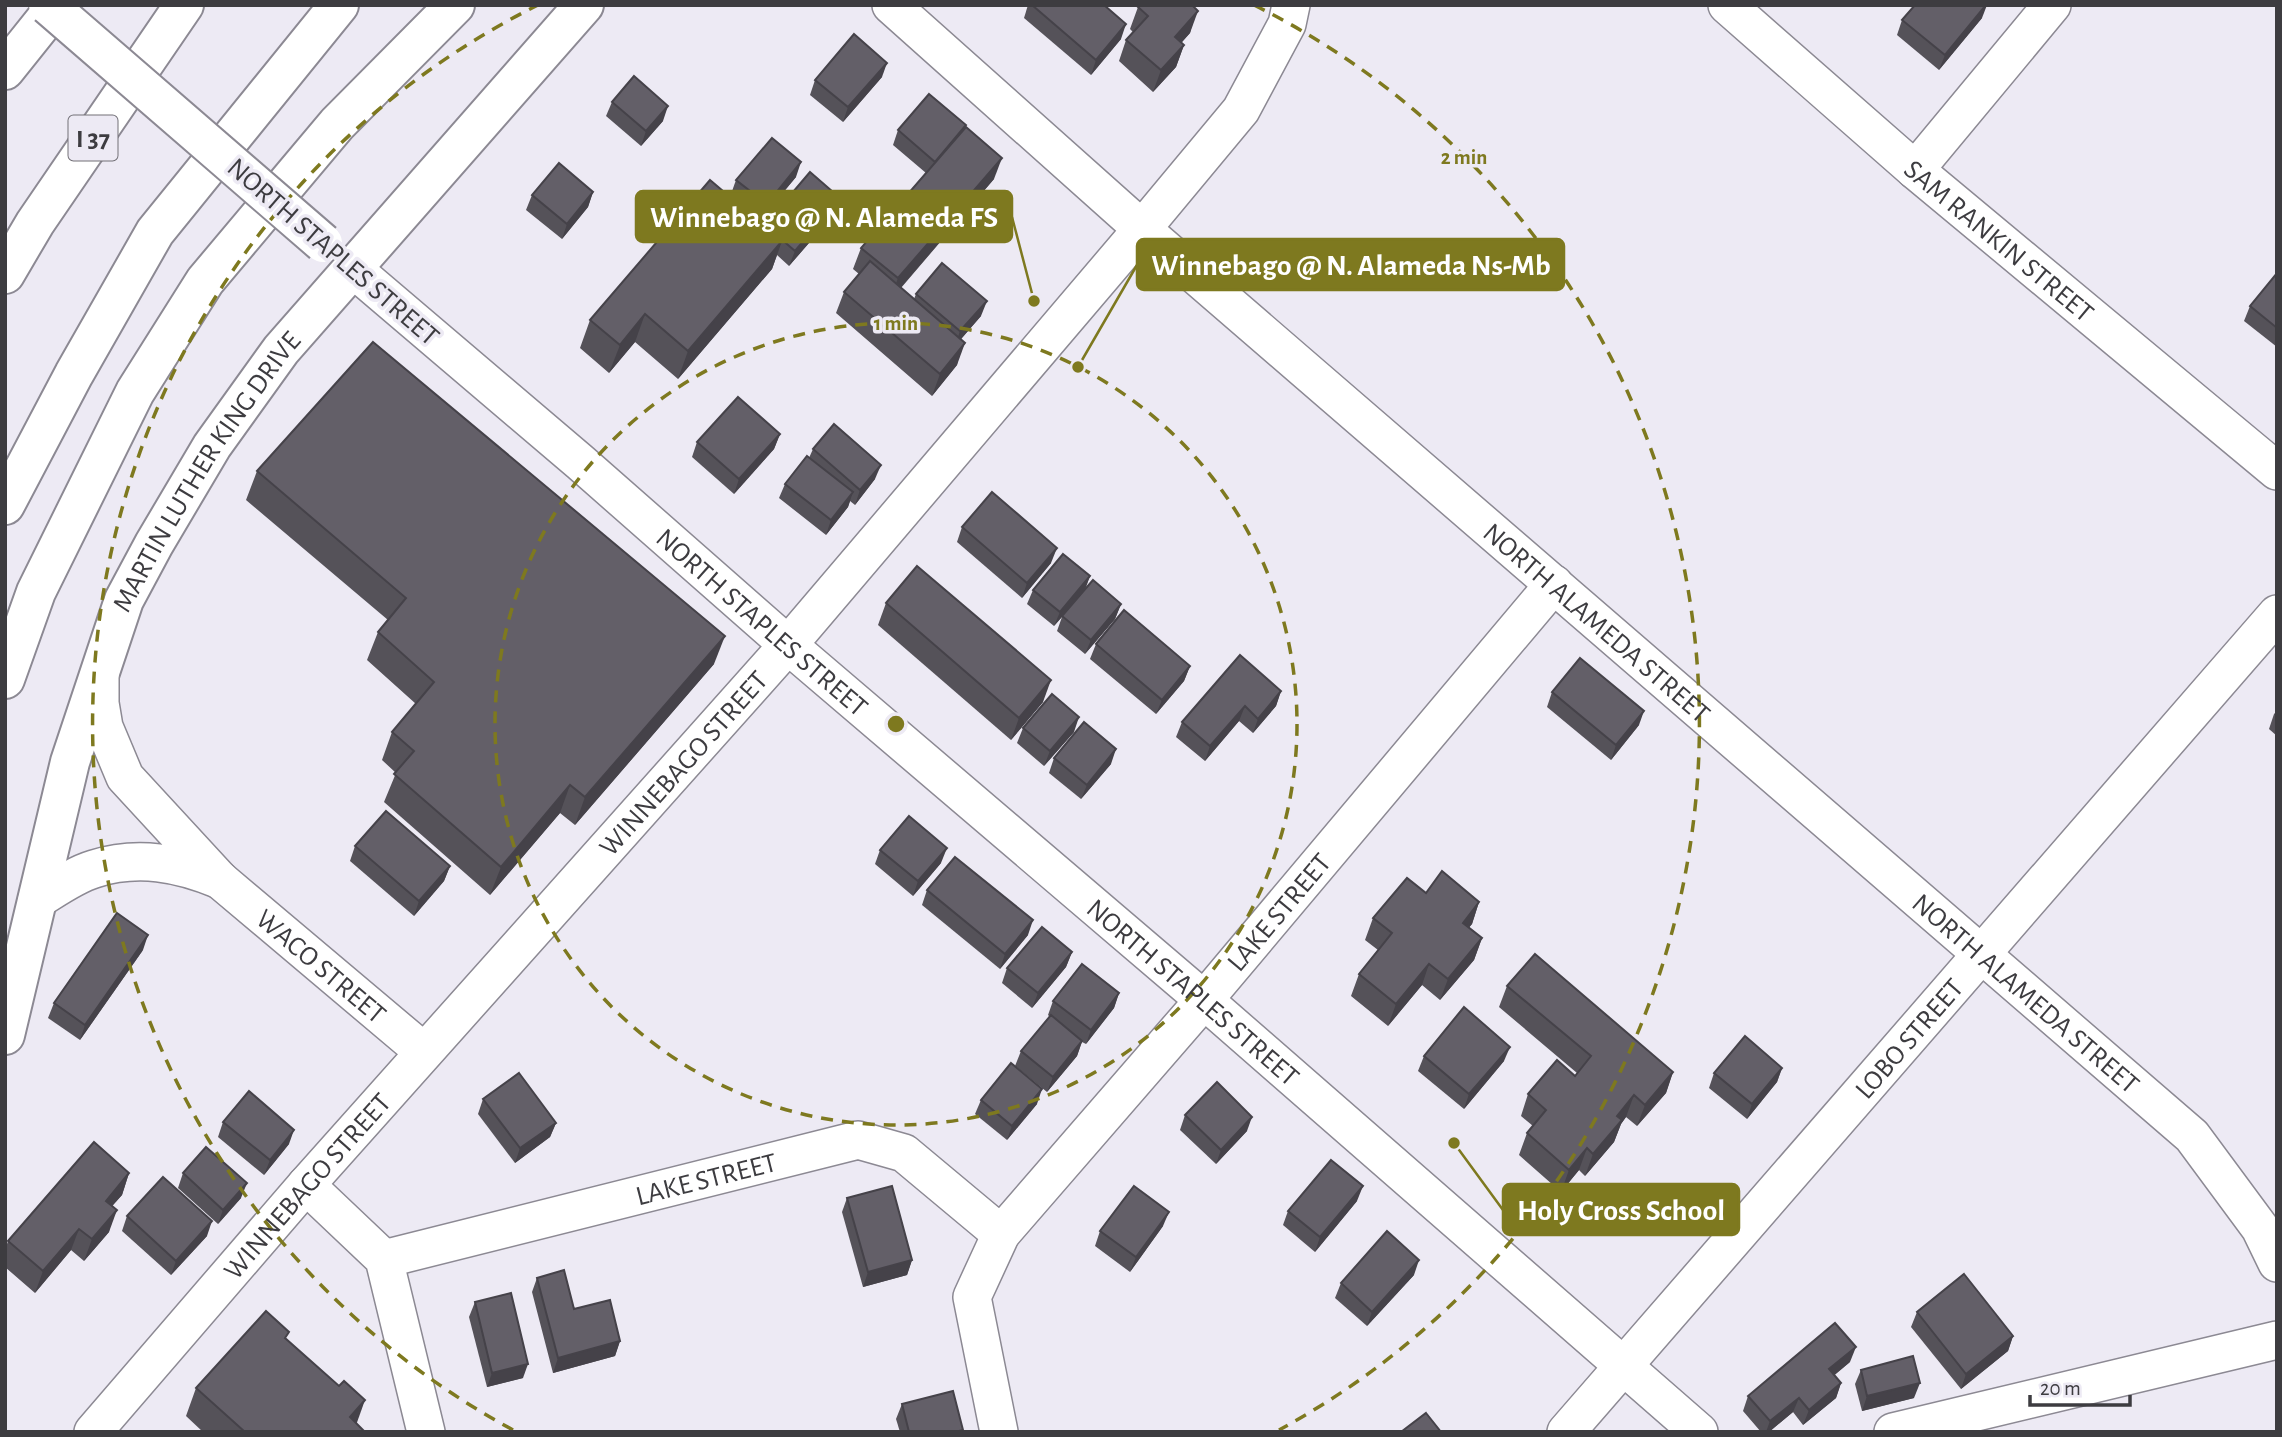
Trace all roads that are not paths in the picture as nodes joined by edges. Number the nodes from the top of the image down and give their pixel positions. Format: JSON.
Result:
{"nodes":[{"id":1,"x":48,"y":5,"type":"edge"},
{"id":2,"x":57,"y":5,"type":"edge"},
{"id":3,"x":184,"y":5,"type":"edge"},
{"id":4,"x":339,"y":5,"type":"edge"},
{"id":5,"x":441,"y":5,"type":"edge"},
{"id":6,"x":456,"y":5,"type":"edge"},
{"id":7,"x":584,"y":5,"type":"edge"},
{"id":8,"x":891,"y":5,"type":"edge"},
{"id":9,"x":1291,"y":5,"type":"edge"},
{"id":10,"x":1727,"y":5,"type":"edge"},
{"id":11,"x":2052,"y":5,"type":"edge"},
{"id":12,"x":5,"y":70,"type":"edge"},
{"id":13,"x":337,"y":124,"type":"junction"},
{"id":14,"x":1915,"y":170,"type":"junction"},
{"id":15,"x":1142,"y":229,"type":"junction"},
{"id":16,"x":352,"y":268,"type":"junction"},
{"id":17,"x":5,"y":274,"type":"edge"},
{"id":18,"x":2277,"y":471,"type":"edge"},
{"id":19,"x":5,"y":505,"type":"edge"},
{"id":20,"x":1554,"y":584,"type":"junction"},
{"id":21,"x":2277,"y":614,"type":"edge"},
{"id":22,"x":788,"y":645,"type":"junction"},
{"id":23,"x":100,"y":672,"type":"junction"},
{"id":24,"x":5,"y":679,"type":"edge"},
{"id":25,"x":220,"y":880,"type":"junction"},
{"id":26,"x":37,"y":900,"type":"junction"},
{"id":27,"x":1981,"y":956,"type":"junction"},
{"id":28,"x":1204,"y":1000,"type":"junction"},
{"id":29,"x":5,"y":1035,"type":"edge"},
{"id":30,"x":424,"y":1052,"type":"junction"},
{"id":31,"x":306,"y":1185,"type":"junction"},
{"id":32,"x":1001,"y":1234,"type":"junction"},
{"id":33,"x":384,"y":1259,"type":"junction"},
{"id":34,"x":2277,"y":1263,"type":"edge"},
{"id":35,"x":2277,"y":1340,"type":"edge"},
{"id":36,"x":1623,"y":1368,"type":"junction"},
{"id":37,"x":93,"y":1432,"type":"edge"},
{"id":38,"x":426,"y":1432,"type":"edge"},
{"id":39,"x":999,"y":1432,"type":"edge"},
{"id":40,"x":1566,"y":1432,"type":"edge"},
{"id":41,"x":1699,"y":1432,"type":"edge"},
{"id":42,"x":1893,"y":1432,"type":"edge"}],
"edges":[{"from":1,"to":16,"type":"main road","name":"NORTH STAPLES STREET","bridge":true},
{"from":2,"to":12,"type":"main road"},
{"from":3,"to":17,"type":"main road","number":"I 37"},
{"from":4,"to":19,"type":"main road"},
{"from":5,"to":13,"type":"main road"},
{"from":6,"to":13,"type":"main road"},
{"from":7,"to":16,"type":"main road","name":"MARTIN LUTHER KING DRIVE"},
{"from":8,"to":15,"type":"street","name":"NORTH ALAMEDA STREET"},
{"from":9,"to":15,"type":"street","name":"WINNEBAGO STREET"},
{"from":10,"to":14,"type":"street","name":"SAM RANKIN STREET"},
{"from":11,"to":14,"type":"street"},
{"from":13,"to":24,"type":"main road"},
{"from":14,"to":18,"type":"street","name":"SAM RANKIN STREET"},
{"from":15,"to":20,"type":"street","name":"NORTH ALAMEDA STREET"},
{"from":15,"to":22,"type":"street","name":"WINNEBAGO STREET"},
{"from":16,"to":22,"type":"street","name":"NORTH STAPLES STREET"},
{"from":16,"to":23,"type":"main road","name":"MARTIN LUTHER KING DRIVE"},
{"from":20,"to":27,"type":"street","name":"NORTH ALAMEDA STREET"},
{"from":20,"to":28,"type":"street","name":"LAKE STREET"},
{"from":21,"to":27,"type":"street","name":"LOBO STREET"},
{"from":22,"to":28,"type":"street","name":"NORTH STAPLES STREET"},
{"from":22,"to":30,"type":"street","name":"WINNEBAGO STREET"},
{"from":23,"to":25,"type":"street","name":"WACO STREET"},
{"from":23,"to":26,"type":"main road","name":"MARTIN LUTHER KING DRIVE"},
{"from":25,"to":26,"type":"street","name":"WACO STREET"},
{"from":25,"to":30,"type":"street","name":"WACO STREET"},
{"from":26,"to":29,"type":"main road","name":"MARTIN LUTHER KING DRIVE"},
{"from":27,"to":34,"type":"street","name":"NORTH ALAMEDA STREET"},
{"from":27,"to":36,"type":"street","name":"LOBO STREET"},
{"from":28,"to":32,"type":"street","name":"LAKE STREET"},
{"from":28,"to":36,"type":"street","name":"NORTH STAPLES STREET"},
{"from":30,"to":31,"type":"street","name":"WINNEBAGO STREET"},
{"from":31,"to":33,"type":"street"},
{"from":31,"to":37,"type":"street","name":"WINNEBAGO STREET"},
{"from":32,"to":33,"type":"street","name":"LAKE STREET"},
{"from":32,"to":39,"type":"street","name":"LAKE STREET"},
{"from":33,"to":38,"type":"street"},
{"from":35,"to":42,"type":"street"},
{"from":36,"to":40,"type":"street","name":"LOBO STREET"},
{"from":36,"to":41,"type":"street","name":"NORTH STAPLES STREET"}]}
